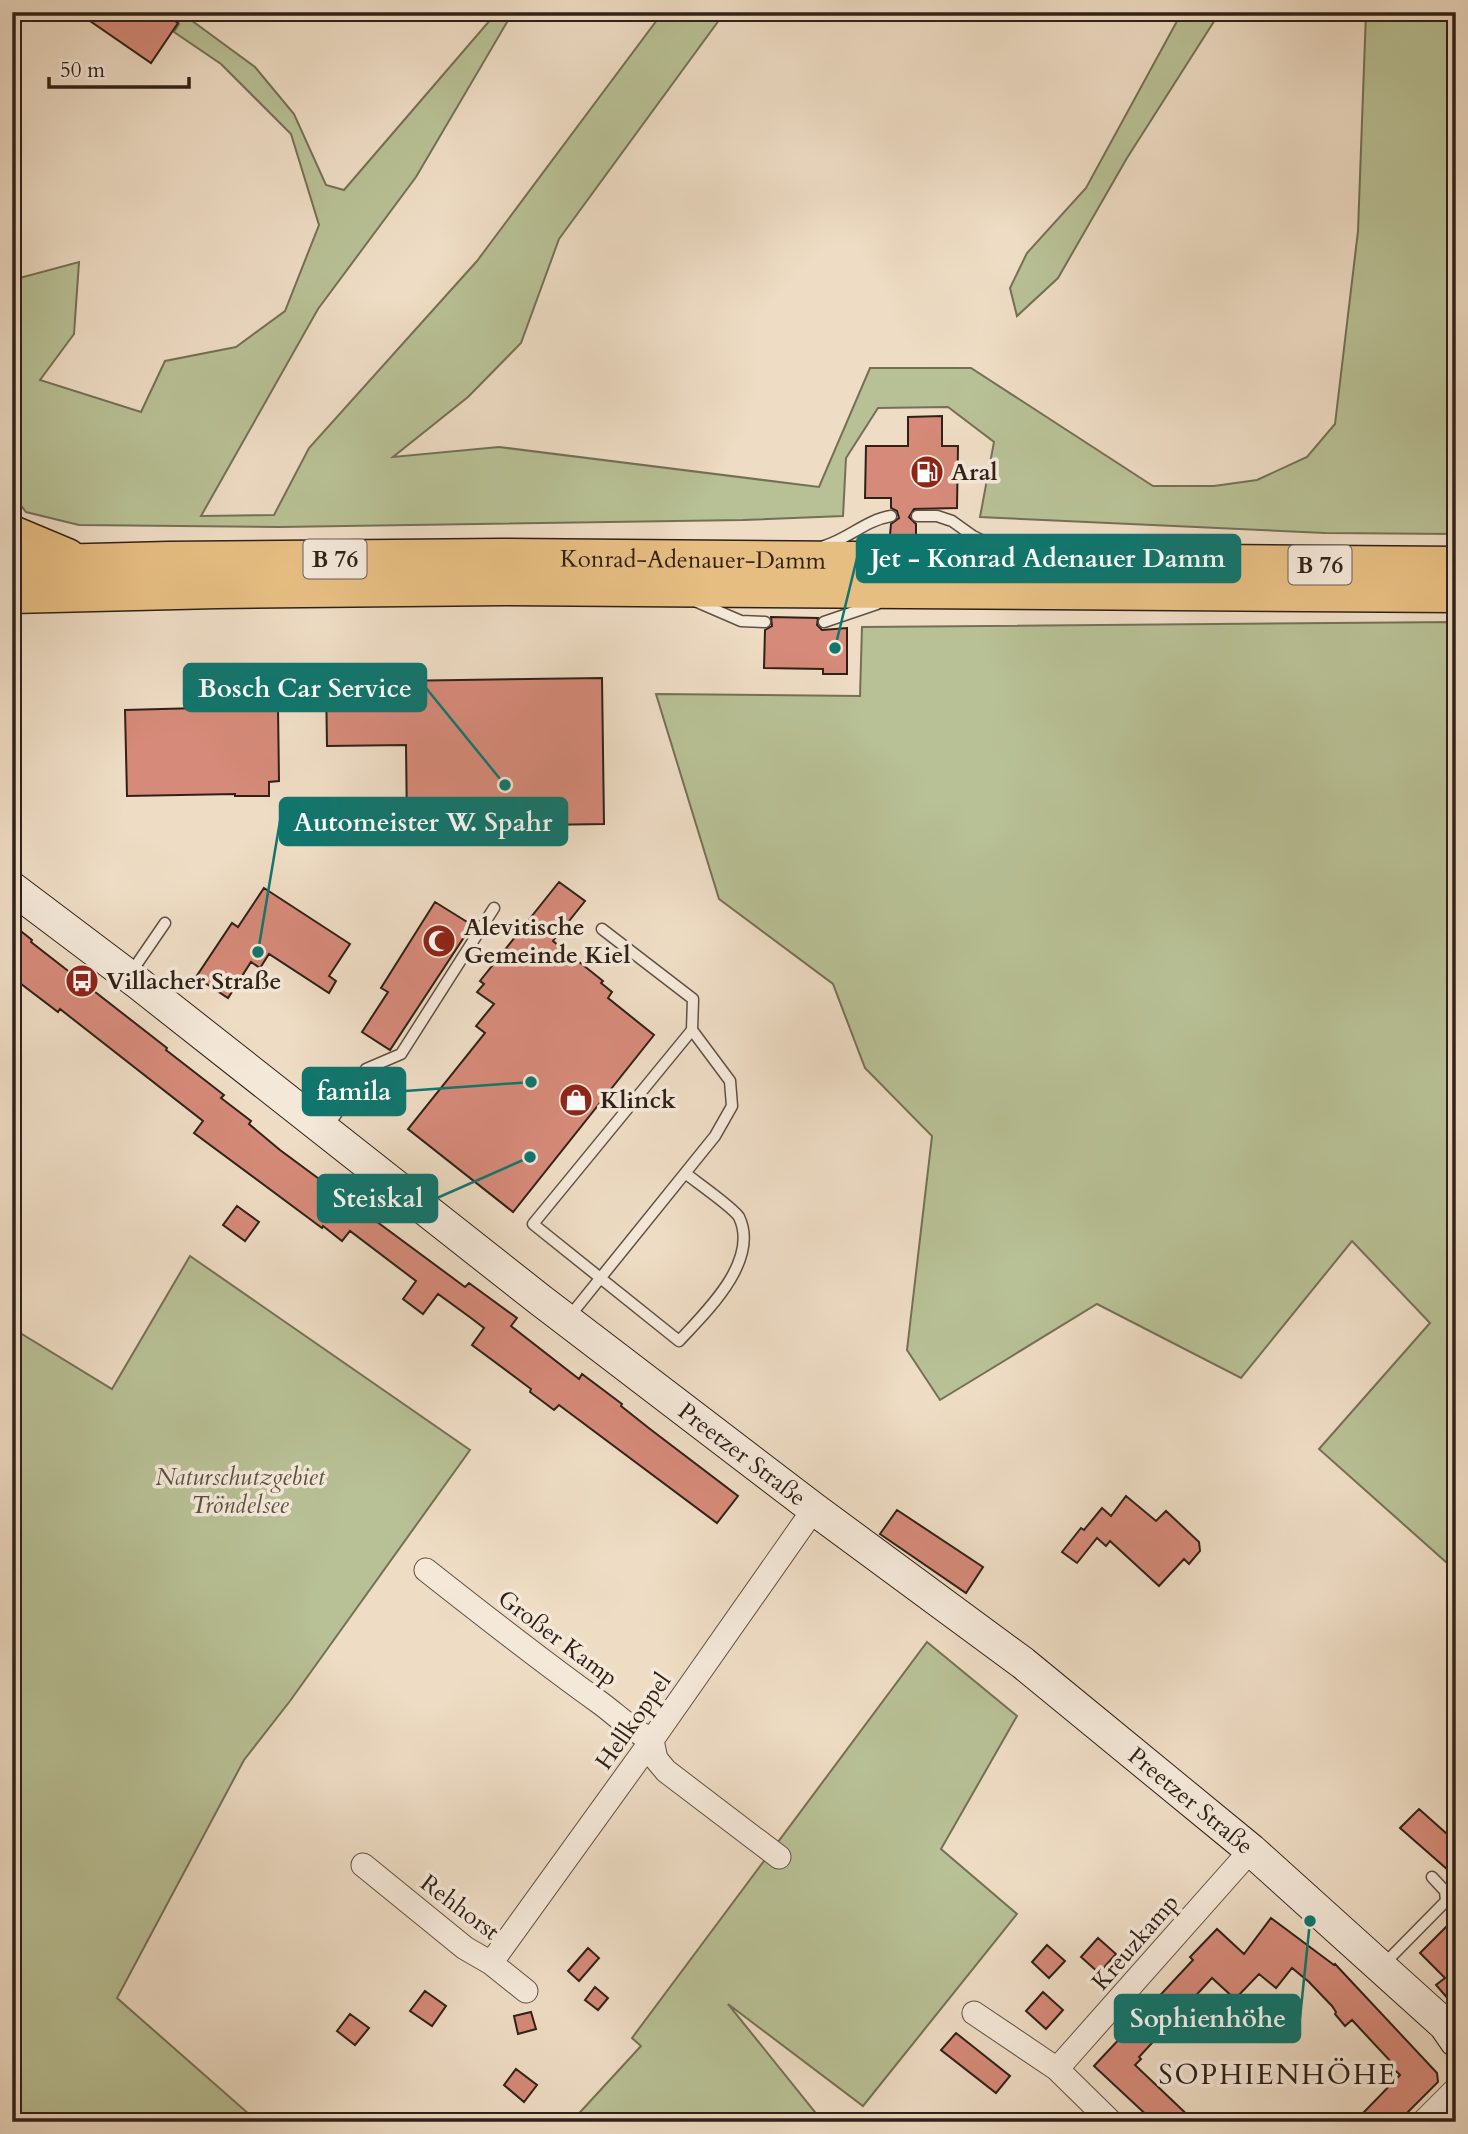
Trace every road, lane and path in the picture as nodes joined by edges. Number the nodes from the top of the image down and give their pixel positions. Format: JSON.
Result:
{"nodes":[{"id":1,"x":891,"y":516,"type":"dead end"},
{"id":2,"x":916,"y":516,"type":"dead end"},
{"id":3,"x":12,"y":535,"type":"edge"},
{"id":4,"x":781,"y":560,"type":"junction"},
{"id":5,"x":1037,"y":563,"type":"junction"},
{"id":6,"x":12,"y":565,"type":"edge"},
{"id":7,"x":1456,"y":566,"type":"edge"},
{"id":8,"x":83,"y":577,"type":"junction"},
{"id":9,"x":670,"y":587,"type":"junction"},
{"id":10,"x":929,"y":589,"type":"junction"},
{"id":11,"x":1456,"y":593,"type":"edge"},
{"id":12,"x":12,"y":594,"type":"edge"},
{"id":13,"x":12,"y":622,"type":"edge"},
{"id":14,"x":765,"y":622,"type":"dead end"},
{"id":15,"x":824,"y":622,"type":"dead end"},
{"id":16,"x":12,"y":888,"type":"edge"},
{"id":17,"x":494,"y":908,"type":"dead end"},
{"id":18,"x":165,"y":923,"type":"dead end"},
{"id":19,"x":602,"y":929,"type":"dead end"},
{"id":20,"x":128,"y":976,"type":"junction"},
{"id":21,"x":692,"y":1030,"type":"junction"},
{"id":22,"x":326,"y":1131,"type":"junction"},
{"id":23,"x":685,"y":1173,"type":"junction"},
{"id":24,"x":601,"y":1278,"type":"junction"},
{"id":25,"x":567,"y":1320,"type":"junction"},
{"id":26,"x":814,"y":1509,"type":"junction"},
{"id":27,"x":426,"y":1570,"type":"dead end"},
{"id":28,"x":652,"y":1740,"type":"junction"},
{"id":29,"x":1251,"y":1850,"type":"junction"},
{"id":30,"x":779,"y":1857,"type":"dead end"},
{"id":31,"x":363,"y":1865,"type":"dead end"},
{"id":32,"x":1432,"y":1877,"type":"dead end"},
{"id":33,"x":491,"y":1963,"type":"junction"},
{"id":34,"x":1381,"y":1968,"type":"junction"},
{"id":35,"x":526,"y":1991,"type":"dead end"},
{"id":36,"x":974,"y":2013,"type":"dead end"},
{"id":37,"x":1456,"y":2041,"type":"edge"},
{"id":38,"x":1057,"y":2069,"type":"junction"},
{"id":39,"x":1456,"y":2089,"type":"edge"},
{"id":40,"x":1111,"y":2122,"type":"edge"},
{"id":41,"x":1423,"y":2122,"type":"edge"}],
"edges":[{"from":1,"to":4,"type":"lane"},
{"from":2,"to":5,"type":"lane"},
{"from":3,"to":8,"type":"highway"},
{"from":4,"to":5,"type":"highway","name":"Konrad-Adenauer-Damm","number":"B 76"},
{"from":4,"to":8,"type":"highway","name":"Konrad-Adenauer-Damm","number":"B 76"},
{"from":5,"to":7,"type":"highway","name":"Konrad-Adenauer-Damm","number":"B 76"},
{"from":6,"to":8,"type":"highway","name":"Konrad-Adenauer-Damm","number":"B 76"},
{"from":8,"to":9,"type":"highway","name":"Konrad-Adenauer-Damm","number":"B 76"},
{"from":8,"to":12,"type":"highway","name":"Konrad-Adenauer-Damm","number":"B 76"},
{"from":8,"to":13,"type":"highway"},
{"from":9,"to":10,"type":"highway","name":"Konrad-Adenauer-Damm","number":"B 76"},
{"from":9,"to":14,"type":"lane"},
{"from":10,"to":11,"type":"highway","name":"Konrad-Adenauer-Damm","number":"B 76"},
{"from":10,"to":15,"type":"lane"},
{"from":16,"to":20,"type":"street","name":"Preetzer Straße"},
{"from":17,"to":22,"type":"lane"},
{"from":18,"to":20,"type":"lane"},
{"from":19,"to":21,"type":"lane"},
{"from":20,"to":22,"type":"street","name":"Preetzer Straße"},
{"from":21,"to":23,"type":"lane"},
{"from":21,"to":24,"type":"lane"},
{"from":22,"to":25,"type":"street","name":"Preetzer Straße"},
{"from":23,"to":24,"type":"lane"},
{"from":23,"to":24,"type":"lane"},
{"from":24,"to":25,"type":"lane"},
{"from":25,"to":26,"type":"street","name":"Preetzer Straße"},
{"from":26,"to":28,"type":"street","name":"Hellkoppel"},
{"from":26,"to":29,"type":"street","name":"Preetzer Straße"},
{"from":27,"to":28,"type":"street","name":"Großer Kamp"},
{"from":28,"to":30,"type":"street"},
{"from":28,"to":33,"type":"street","name":"Hellkoppel"},
{"from":29,"to":34,"type":"street","name":"Preetzer Straße"},
{"from":29,"to":38,"type":"street","name":"Kreuzkamp"},
{"from":31,"to":33,"type":"street","name":"Rehhorst"},
{"from":32,"to":34,"type":"lane"},
{"from":33,"to":35,"type":"street","name":"Rehhorst"},
{"from":34,"to":37,"type":"street","name":"Preetzer Straße"},
{"from":36,"to":38,"type":"street"},
{"from":38,"to":40,"type":"street"},
{"from":39,"to":41,"type":"street"}]}
